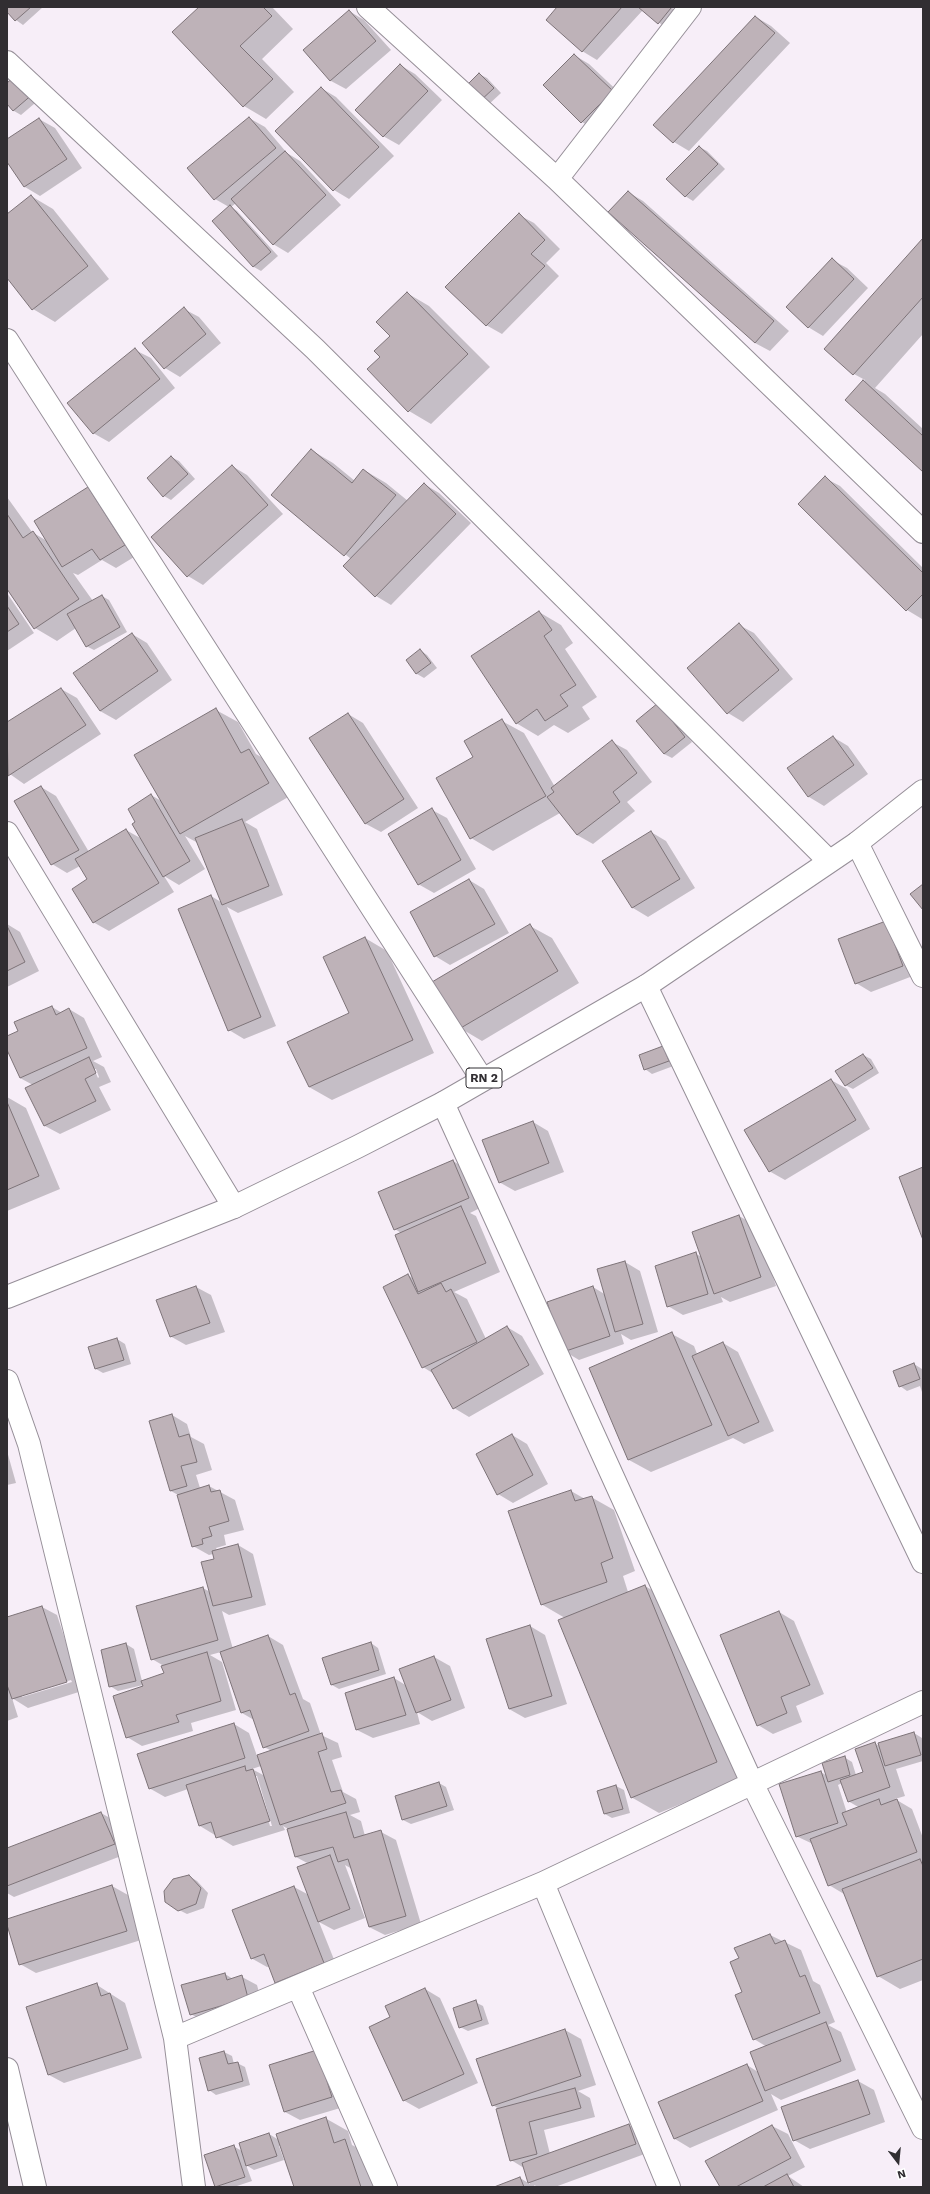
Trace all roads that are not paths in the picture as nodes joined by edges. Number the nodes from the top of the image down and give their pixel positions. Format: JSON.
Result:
{"nodes":[{"id":1,"x":368,"y":7,"type":"edge"},
{"id":2,"x":690,"y":7,"type":"edge"},
{"id":3,"x":7,"y":62,"type":"edge"},
{"id":4,"x":557,"y":179,"type":"junction"},
{"id":5,"x":7,"y":340,"type":"edge"},
{"id":6,"x":923,"y":532,"type":"edge"},
{"id":7,"x":923,"y":791,"type":"edge"},
{"id":8,"x":7,"y":833,"type":"edge"},
{"id":9,"x":857,"y":843,"type":"junction"},
{"id":10,"x":829,"y":861,"type":"junction"},
{"id":11,"x":923,"y":976,"type":"edge"},
{"id":12,"x":646,"y":986,"type":"junction"},
{"id":13,"x":482,"y":1079,"type":"junction"},
{"id":14,"x":443,"y":1103,"type":"junction"},
{"id":15,"x":234,"y":1207,"type":"junction"},
{"id":16,"x":7,"y":1297,"type":"edge"},
{"id":17,"x":7,"y":1381,"type":"edge"},
{"id":18,"x":923,"y":1562,"type":"edge"},
{"id":19,"x":923,"y":1702,"type":"edge"},
{"id":20,"x":752,"y":1783,"type":"junction"},
{"id":21,"x":543,"y":1883,"type":"junction"},
{"id":22,"x":298,"y":1987,"type":"junction"},
{"id":23,"x":175,"y":2038,"type":"junction"},
{"id":24,"x":7,"y":2069,"type":"edge"},
{"id":25,"x":923,"y":2128,"type":"edge"},
{"id":26,"x":35,"y":2187,"type":"edge"},
{"id":27,"x":194,"y":2187,"type":"edge"},
{"id":28,"x":386,"y":2187,"type":"edge"},
{"id":29,"x":669,"y":2187,"type":"edge"}],
"edges":[{"from":1,"to":4,"type":"main road"},
{"from":2,"to":4,"type":"main road"},
{"from":3,"to":10,"type":"main road"},
{"from":4,"to":6,"type":"main road"},
{"from":5,"to":13,"type":"main road"},
{"from":7,"to":9,"type":"main road","number":"RN 2"},
{"from":8,"to":15,"type":"main road"},
{"from":9,"to":10,"type":"main road","number":"RN 2"},
{"from":9,"to":11,"type":"main road"},
{"from":10,"to":12,"type":"main road","number":"RN 2"},
{"from":12,"to":13,"type":"main road","number":"RN 2"},
{"from":12,"to":18,"type":"main road"},
{"from":13,"to":14,"type":"main road","number":"RN 2"},
{"from":14,"to":15,"type":"main road","number":"RN 2"},
{"from":14,"to":20,"type":"main road"},
{"from":15,"to":16,"type":"main road","number":"RN 2"},
{"from":17,"to":23,"type":"main road"},
{"from":19,"to":20,"type":"main road"},
{"from":20,"to":21,"type":"main road"},
{"from":20,"to":25,"type":"main road"},
{"from":21,"to":22,"type":"main road"},
{"from":21,"to":29,"type":"main road"},
{"from":22,"to":23,"type":"main road"},
{"from":22,"to":28,"type":"main road"},
{"from":23,"to":27,"type":"main road"},
{"from":24,"to":26,"type":"main road"}]}
